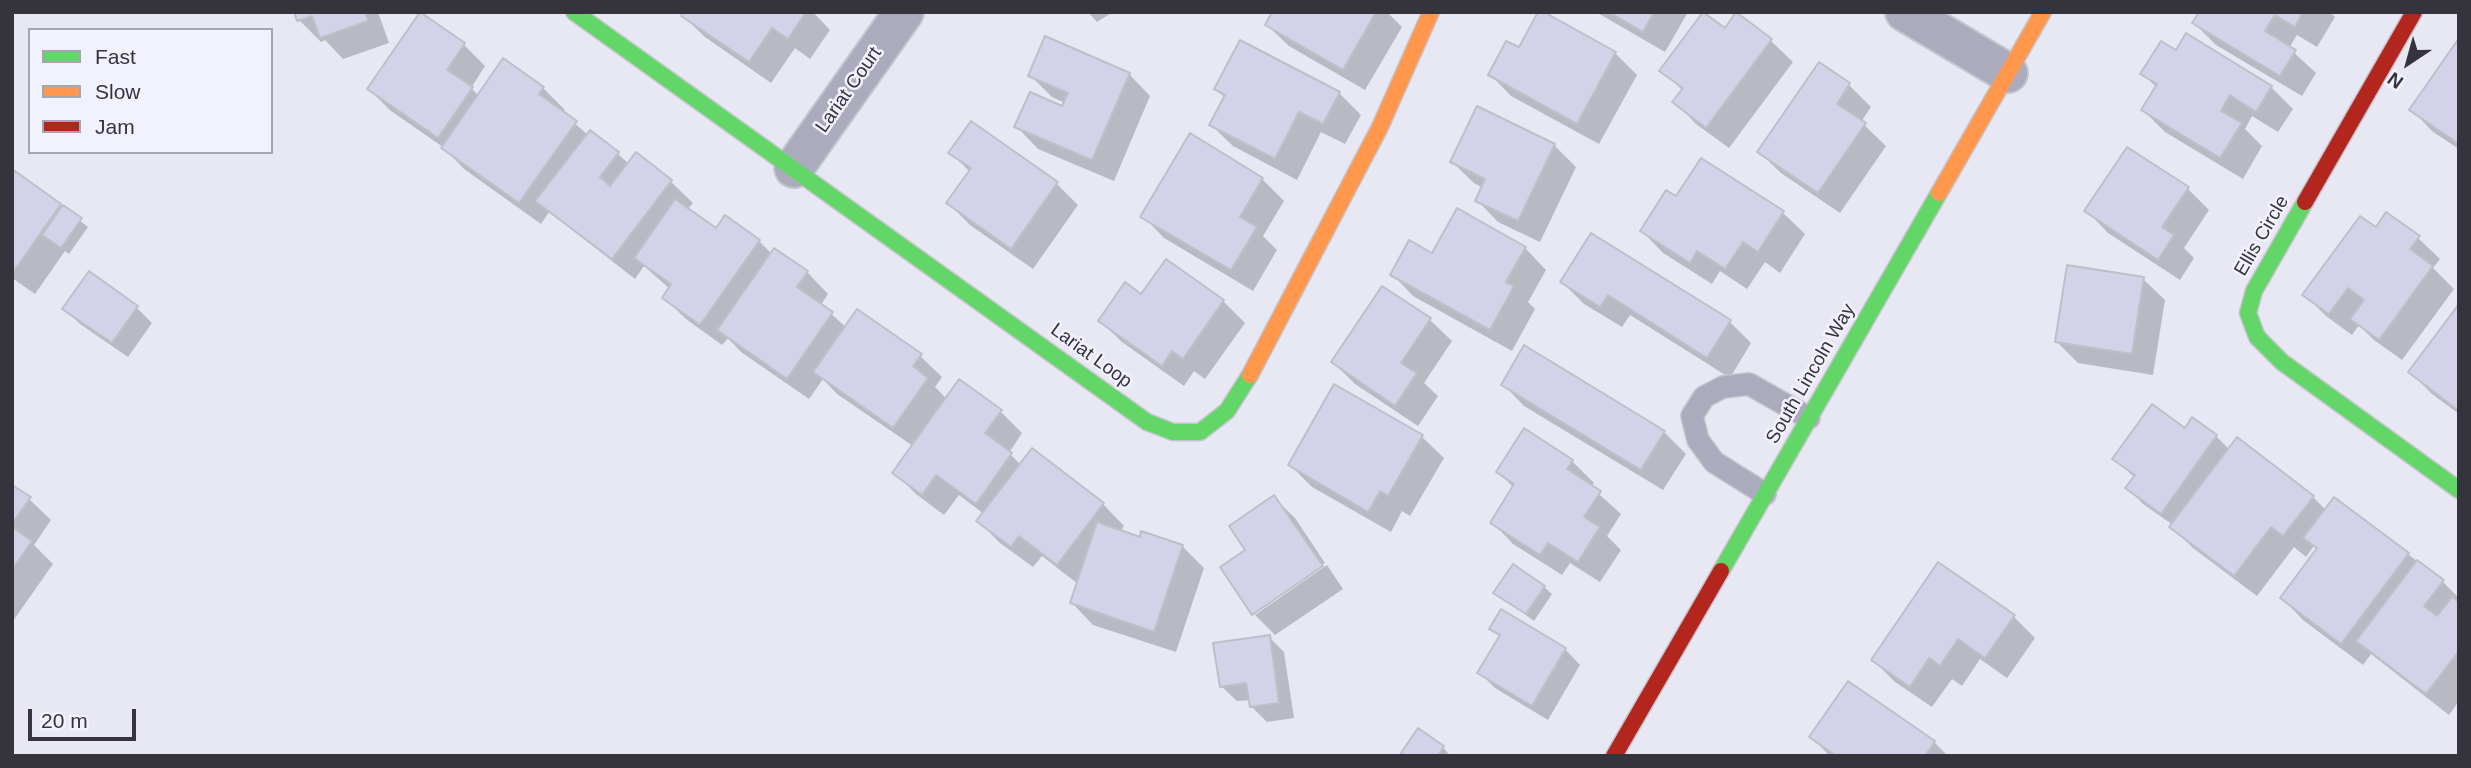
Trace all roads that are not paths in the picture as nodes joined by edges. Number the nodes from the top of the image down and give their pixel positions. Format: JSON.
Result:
{"nodes":[{"id":1,"x":574,"y":12,"type":"edge"},
{"id":2,"x":904,"y":12,"type":"edge"},
{"id":3,"x":1431,"y":12,"type":"edge"},
{"id":4,"x":1905,"y":12,"type":"edge"},
{"id":5,"x":2043,"y":12,"type":"edge"},
{"id":6,"x":2414,"y":12,"type":"edge"},
{"id":7,"x":2008,"y":73,"type":"junction"},
{"id":8,"x":794,"y":168,"type":"junction"},
{"id":9,"x":1809,"y":418,"type":"junction"},
{"id":10,"x":2459,"y":490,"type":"edge"},
{"id":11,"x":1765,"y":494,"type":"junction"},
{"id":12,"x":1615,"y":756,"type":"edge"}],
"edges":[{"from":1,"to":8,"type":"street","name":"Lariat Loop"},
{"from":2,"to":8,"type":"street","name":"Lariat Court"},
{"from":3,"to":8,"type":"street","name":"Lariat Loop"},
{"from":4,"to":7,"type":"street"},
{"from":5,"to":7,"type":"street","name":"South Lincoln Way"},
{"from":6,"to":10,"type":"street","name":"Ellis Circle"},
{"from":7,"to":9,"type":"street","name":"South Lincoln Way"},
{"from":9,"to":11,"type":"street","name":"South Lincoln Way"},
{"from":9,"to":11,"type":"lane"},
{"from":11,"to":12,"type":"street","name":"South Lincoln Way"}]}
